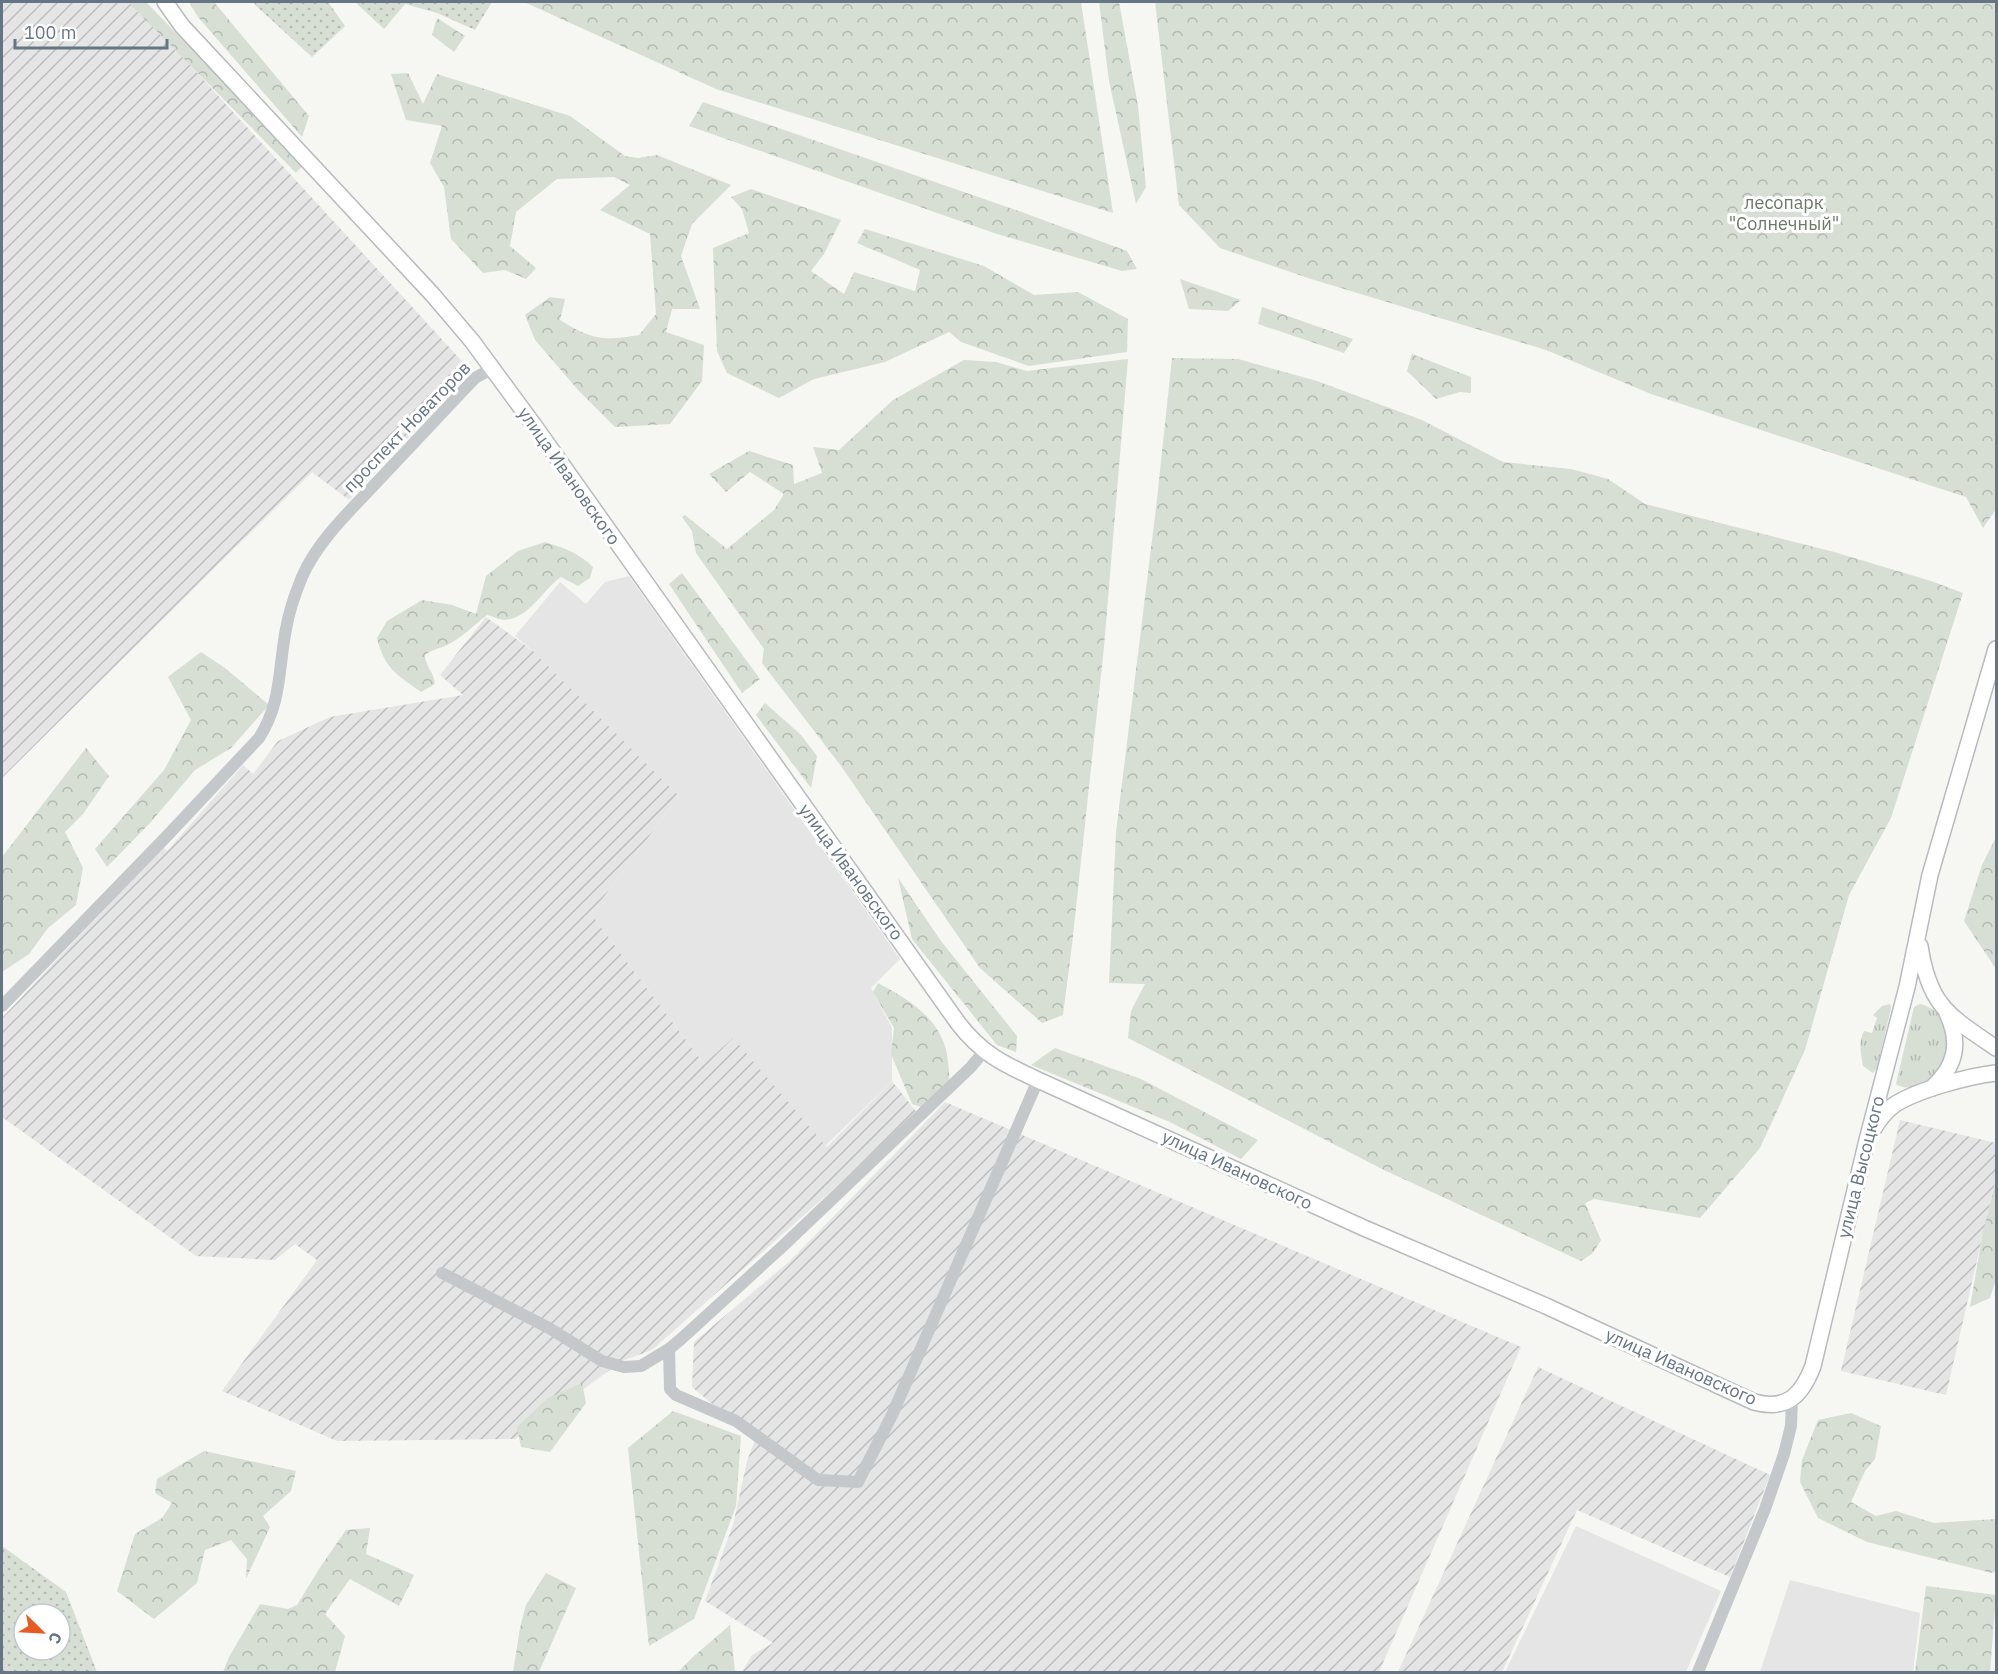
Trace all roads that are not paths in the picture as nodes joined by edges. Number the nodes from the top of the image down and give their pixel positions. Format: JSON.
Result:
{"nodes":[{"id":1,"x":165,"y":2,"type":"edge"},
{"id":2,"x":493,"y":368,"type":"junction"},
{"id":3,"x":1996,"y":649,"type":"edge"},
{"id":4,"x":1919,"y":937,"type":"junction"},
{"id":5,"x":1907,"y":987,"type":"junction"},
{"id":6,"x":1934,"y":996,"type":"junction"},
{"id":7,"x":2,"y":1006,"type":"edge"},
{"id":8,"x":1946,"y":1011,"type":"junction"},
{"id":9,"x":1996,"y":1048,"type":"edge"},
{"id":10,"x":984,"y":1052,"type":"junction"},
{"id":11,"x":1996,"y":1073,"type":"edge"},
{"id":12,"x":1038,"y":1080,"type":"junction"},
{"id":13,"x":1926,"y":1091,"type":"junction"},
{"id":14,"x":1879,"y":1094,"type":"junction"},
{"id":15,"x":1867,"y":1140,"type":"junction"},
{"id":16,"x":442,"y":1273,"type":"dead end"},
{"id":17,"x":669,"y":1349,"type":"junction"},
{"id":18,"x":1792,"y":1399,"type":"junction"},
{"id":19,"x":1698,"y":1672,"type":"edge"}],
"edges":[{"from":1,"to":2,"type":"main road","name":"улица Ивановского"},
{"from":2,"to":7,"type":"street","name":"проспект Новаторов"},
{"from":2,"to":10,"type":"main road","name":"улица Ивановского"},
{"from":3,"to":4,"type":"main road","name":"улица Высоцкого"},
{"from":4,"to":5,"type":"main road","name":"улица Высоцкого"},
{"from":4,"to":6,"type":"main road"},
{"from":5,"to":6,"type":"main road"},
{"from":5,"to":14,"type":"main road","name":"улица Высоцкого"},
{"from":6,"to":8,"type":"main road"},
{"from":8,"to":9,"type":"main road"},
{"from":8,"to":13,"type":"main road"},
{"from":10,"to":12,"type":"main road","name":"улица Ивановского"},
{"from":10,"to":17,"type":"street"},
{"from":11,"to":13,"type":"main road"},
{"from":12,"to":17,"type":"street"},
{"from":12,"to":18,"type":"main road","name":"улица Ивановского"},
{"from":13,"to":14,"type":"main road"},
{"from":13,"to":15,"type":"main road"},
{"from":14,"to":15,"type":"main road","name":"улица Высоцкого"},
{"from":15,"to":18,"type":"main road","name":"улица Высоцкого"},
{"from":16,"to":17,"type":"street"},
{"from":18,"to":19,"type":"street"}]}
